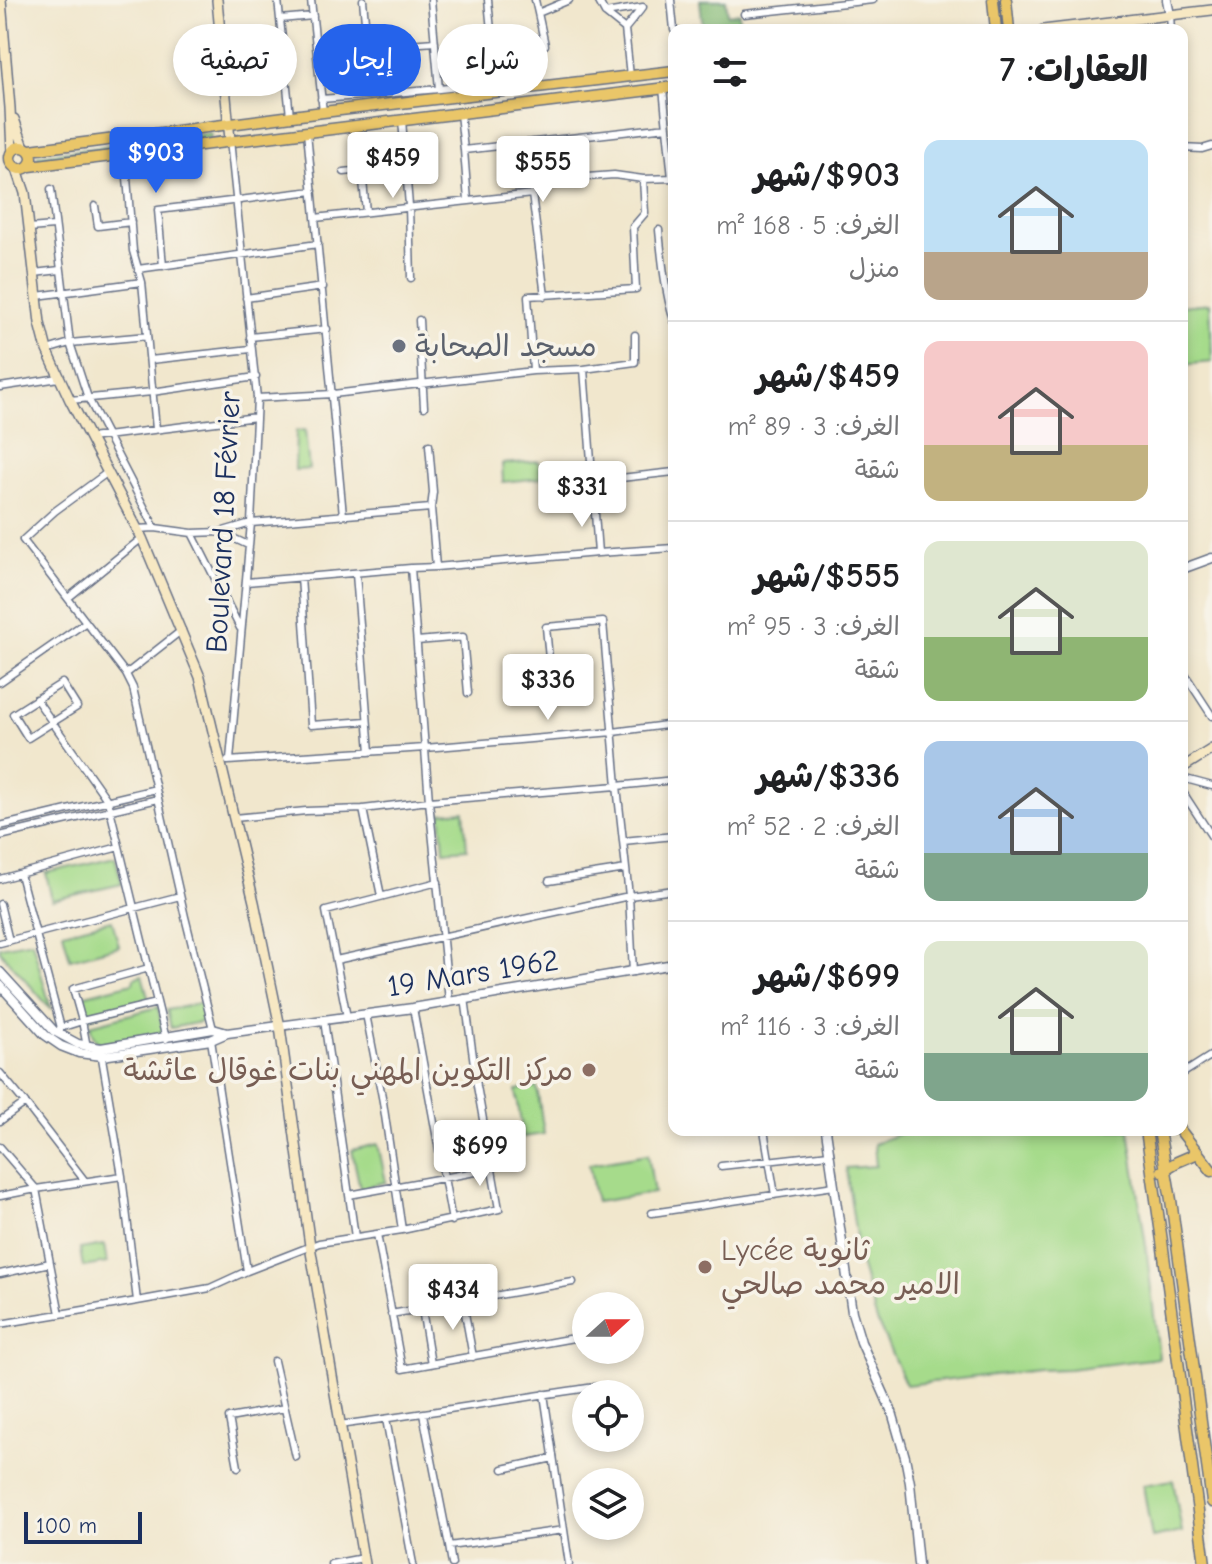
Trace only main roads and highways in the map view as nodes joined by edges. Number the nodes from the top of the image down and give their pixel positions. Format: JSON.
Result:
{"nodes":[{"id":1,"x":1,"y":0,"type":"edge"},
{"id":2,"x":217,"y":0,"type":"edge"},
{"id":3,"x":993,"y":0,"type":"edge"},
{"id":4,"x":1006,"y":0,"type":"edge"},
{"id":5,"x":1212,"y":10,"type":"edge"},
{"id":6,"x":995,"y":24,"type":"edge"},
{"id":7,"x":1008,"y":24,"type":"edge"},
{"id":8,"x":1094,"y":24,"type":"edge"},
{"id":9,"x":668,"y":72,"type":"edge"},
{"id":10,"x":668,"y":88,"type":"edge"},
{"id":11,"x":402,"y":102,"type":"junction"},
{"id":12,"x":10,"y":108,"type":"junction"},
{"id":13,"x":294,"y":115,"type":"junction"},
{"id":14,"x":403,"y":120,"type":"junction"},
{"id":15,"x":229,"y":124,"type":"junction"},
{"id":16,"x":303,"y":132,"type":"junction"},
{"id":17,"x":230,"y":140,"type":"junction"},
{"id":18,"x":27,"y":149,"type":"junction"},
{"id":19,"x":16,"y":162,"type":"edge"},
{"id":20,"x":0,"y":168,"type":"edge"},
{"id":21,"x":1212,"y":749,"type":"edge"},
{"id":22,"x":1188,"y":764,"type":"edge"},
{"id":23,"x":1147,"y":1136,"type":"edge"},
{"id":24,"x":1160,"y":1136,"type":"edge"},
{"id":25,"x":1183,"y":1136,"type":"edge"},
{"id":26,"x":1193,"y":1156,"type":"junction"},
{"id":27,"x":1166,"y":1169,"type":"junction"},
{"id":28,"x":1212,"y":1171,"type":"edge"},
{"id":29,"x":1153,"y":1181,"type":"junction"},
{"id":30,"x":1169,"y":1187,"type":"junction"},
{"id":31,"x":1212,"y":1502,"type":"edge"},
{"id":32,"x":363,"y":1561,"type":"edge"},
{"id":33,"x":1205,"y":1564,"type":"edge"}],
"edges":[{"from":1,"to":12,"type":"main road"},
{"from":2,"to":15,"type":"main road","name":"Boulevard 18 Février"},
{"from":3,"to":6,"type":"main road"},
{"from":4,"to":7,"type":"main road"},
{"from":5,"to":8,"type":"main road"},
{"from":9,"to":11,"type":"main road"},
{"from":10,"to":14,"type":"main road"},
{"from":11,"to":13,"type":"main road"},
{"from":11,"to":14,"type":"main road"},
{"from":12,"to":18,"type":"main road"},
{"from":12,"to":19,"type":"main road"},
{"from":13,"to":15,"type":"main road"},
{"from":13,"to":16,"type":"main road"},
{"from":14,"to":16,"type":"main road"},
{"from":15,"to":17,"type":"main road","name":"Boulevard 18 Février"},
{"from":15,"to":18,"type":"main road"},
{"from":16,"to":17,"type":"main road"},
{"from":17,"to":19,"type":"main road"},
{"from":18,"to":19,"type":"main road"},
{"from":18,"to":19,"type":"main road"},
{"from":19,"to":20,"type":"main road"},
{"from":19,"to":32,"type":"main road"},
{"from":21,"to":22,"type":"main road"},
{"from":23,"to":29,"type":"main road"},
{"from":24,"to":27,"type":"main road"},
{"from":25,"to":26,"type":"main road"},
{"from":26,"to":27,"type":"main road"},
{"from":26,"to":28,"type":"main road"},
{"from":26,"to":30,"type":"main road"},
{"from":27,"to":29,"type":"main road"},
{"from":27,"to":30,"type":"main road"},
{"from":29,"to":33,"type":"main road"},
{"from":30,"to":31,"type":"main road"}]}
